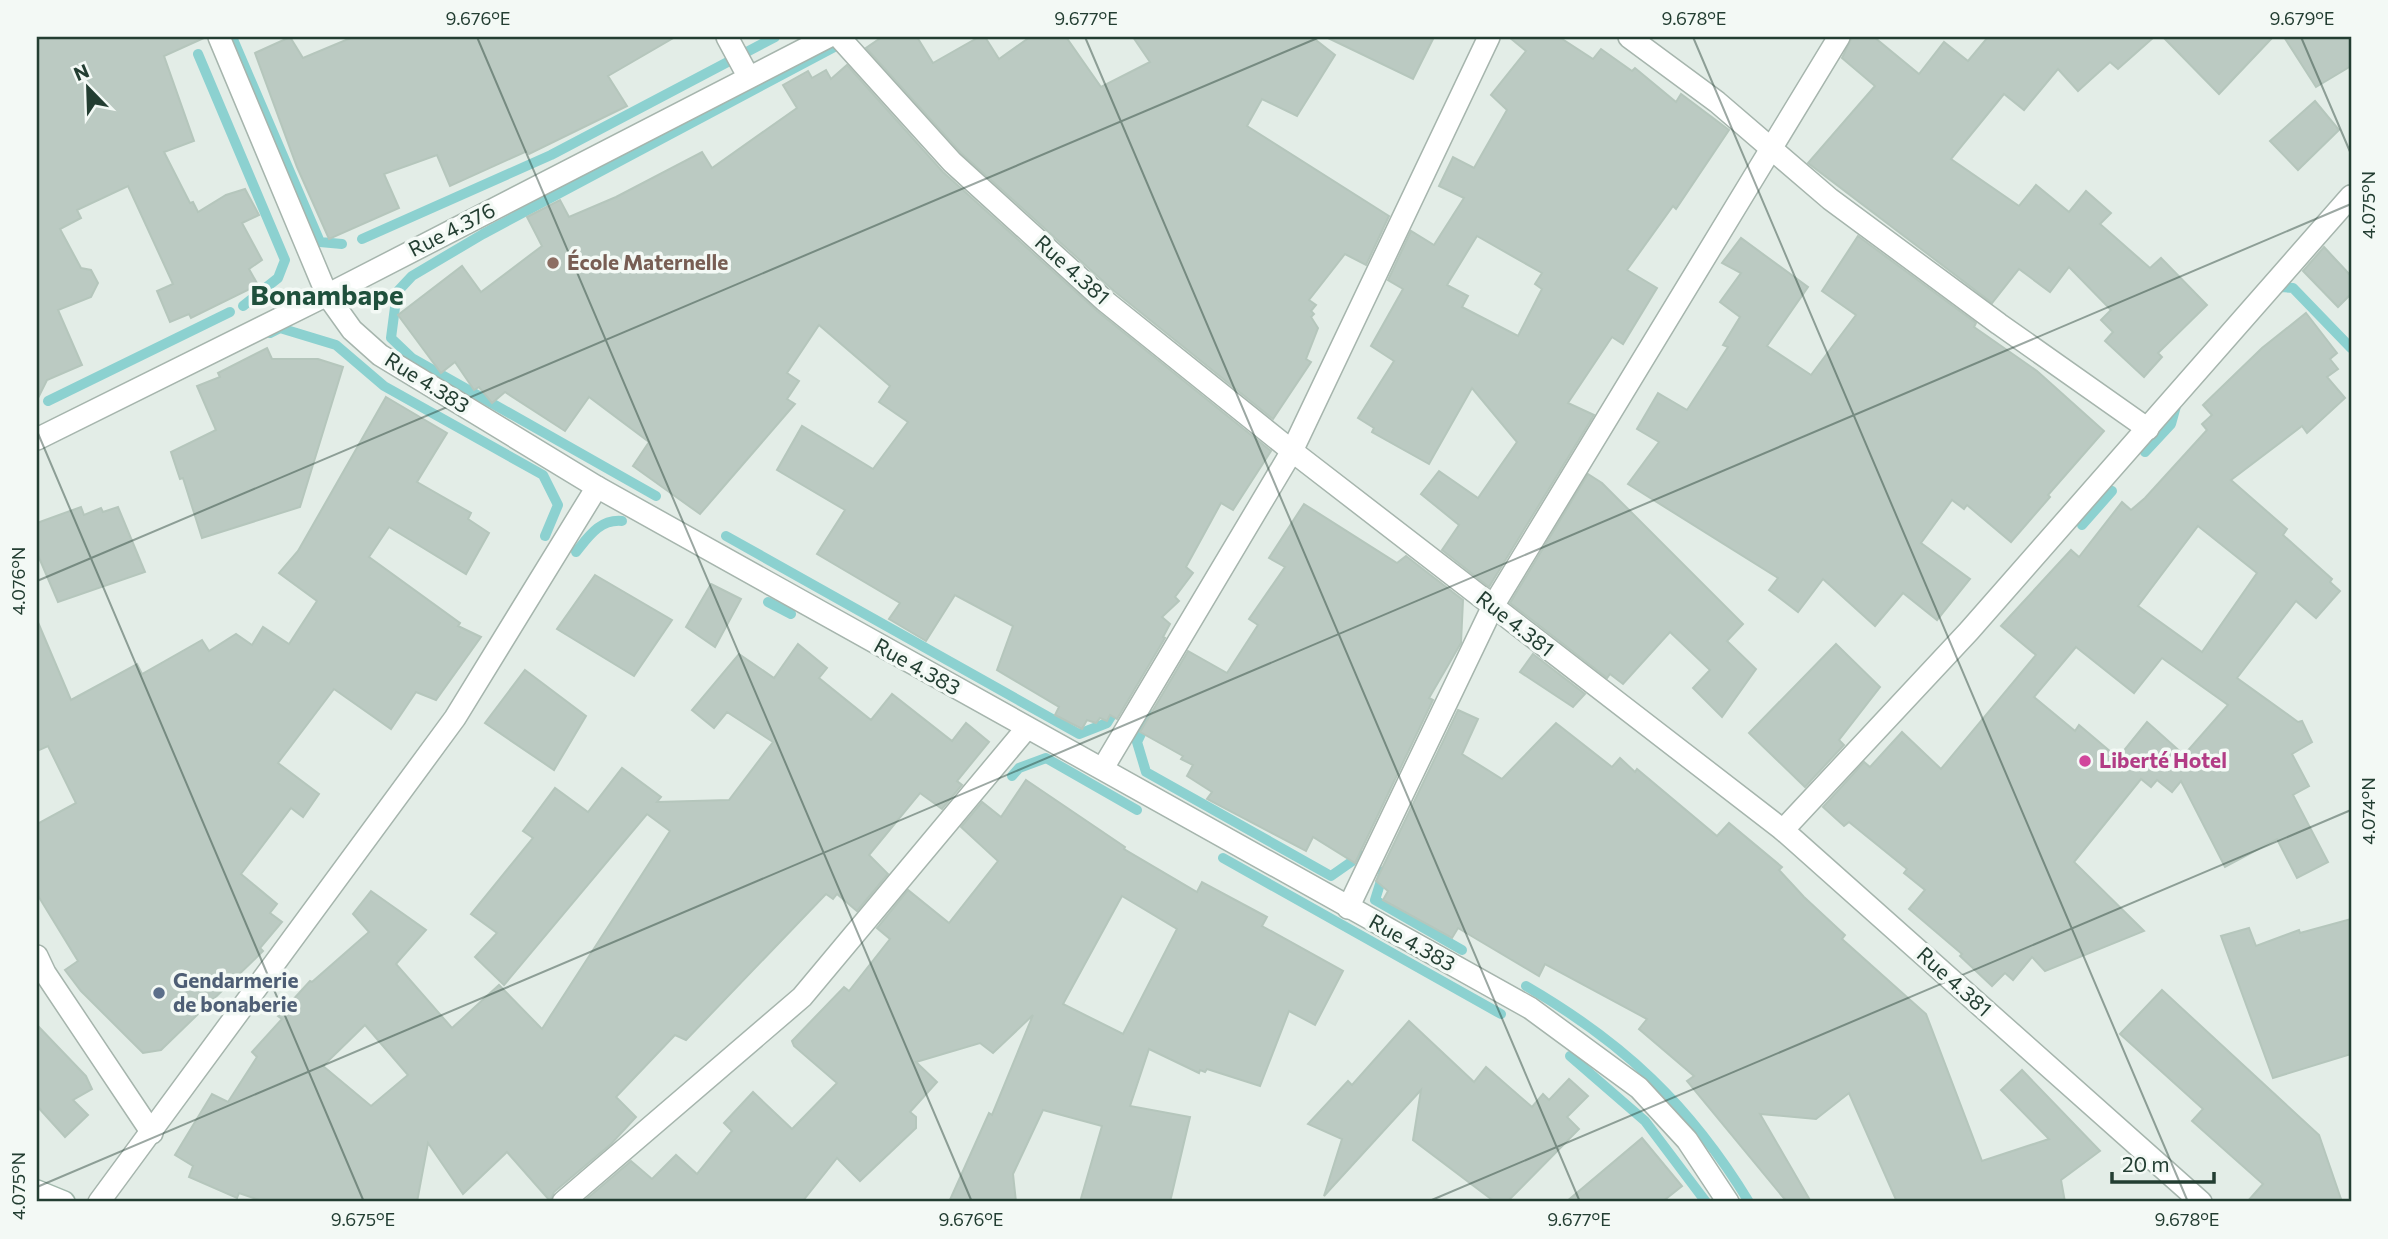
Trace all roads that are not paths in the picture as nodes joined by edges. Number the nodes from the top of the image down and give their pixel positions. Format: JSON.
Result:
{"nodes":[{"id":1,"x":219,"y":37,"type":"edge"},
{"id":2,"x":727,"y":37,"type":"edge"},
{"id":3,"x":828,"y":37,"type":"edge"},
{"id":4,"x":839,"y":37,"type":"edge"},
{"id":5,"x":1489,"y":37,"type":"edge"},
{"id":6,"x":1629,"y":37,"type":"edge"},
{"id":7,"x":1839,"y":37,"type":"edge"},
{"id":8,"x":748,"y":76,"type":"junction"},
{"id":9,"x":1770,"y":147,"type":"junction"},
{"id":10,"x":2351,"y":195,"type":"edge"},
{"id":11,"x":327,"y":295,"type":"junction"},
{"id":12,"x":2148,"y":429,"type":"junction"},
{"id":13,"x":37,"y":439,"type":"edge"},
{"id":14,"x":1292,"y":451,"type":"junction"},
{"id":15,"x":597,"y":487,"type":"junction"},
{"id":16,"x":1493,"y":606,"type":"junction"},
{"id":17,"x":1026,"y":729,"type":"junction"},
{"id":18,"x":1103,"y":768,"type":"junction"},
{"id":19,"x":1783,"y":831,"type":"junction"},
{"id":20,"x":1348,"y":908,"type":"junction"},
{"id":21,"x":37,"y":956,"type":"edge"},
{"id":22,"x":152,"y":1133,"type":"junction"},
{"id":23,"x":37,"y":1191,"type":"edge"},
{"id":24,"x":64,"y":1202,"type":"edge"},
{"id":25,"x":99,"y":1202,"type":"edge"},
{"id":26,"x":563,"y":1202,"type":"edge"},
{"id":27,"x":1728,"y":1202,"type":"edge"},
{"id":28,"x":2200,"y":1202,"type":"edge"}],
"edges":[{"from":1,"to":11,"type":"street","name":"Rue 4.383"},
{"from":2,"to":8,"type":"street"},
{"from":3,"to":8,"type":"street","name":"Rue 4.376"},
{"from":4,"to":14,"type":"street","name":"Rue 4.381"},
{"from":5,"to":14,"type":"street"},
{"from":6,"to":9,"type":"street"},
{"from":7,"to":9,"type":"street"},
{"from":8,"to":11,"type":"street","name":"Rue 4.376"},
{"from":9,"to":12,"type":"street"},
{"from":9,"to":16,"type":"street"},
{"from":10,"to":12,"type":"street"},
{"from":11,"to":13,"type":"street","name":"Rue 4.376"},
{"from":11,"to":15,"type":"street","name":"Rue 4.383"},
{"from":12,"to":19,"type":"street"},
{"from":14,"to":16,"type":"street","name":"Rue 4.381"},
{"from":14,"to":18,"type":"street"},
{"from":15,"to":17,"type":"street","name":"Rue 4.383"},
{"from":15,"to":22,"type":"street"},
{"from":16,"to":19,"type":"street","name":"Rue 4.381"},
{"from":16,"to":20,"type":"street"},
{"from":17,"to":18,"type":"street","name":"Rue 4.383"},
{"from":17,"to":26,"type":"street"},
{"from":18,"to":20,"type":"street","name":"Rue 4.383"},
{"from":19,"to":28,"type":"street","name":"Rue 4.381"},
{"from":20,"to":27,"type":"street","name":"Rue 4.383"},
{"from":21,"to":22,"type":"street"},
{"from":22,"to":25,"type":"street"},
{"from":23,"to":24,"type":"street"}]}
